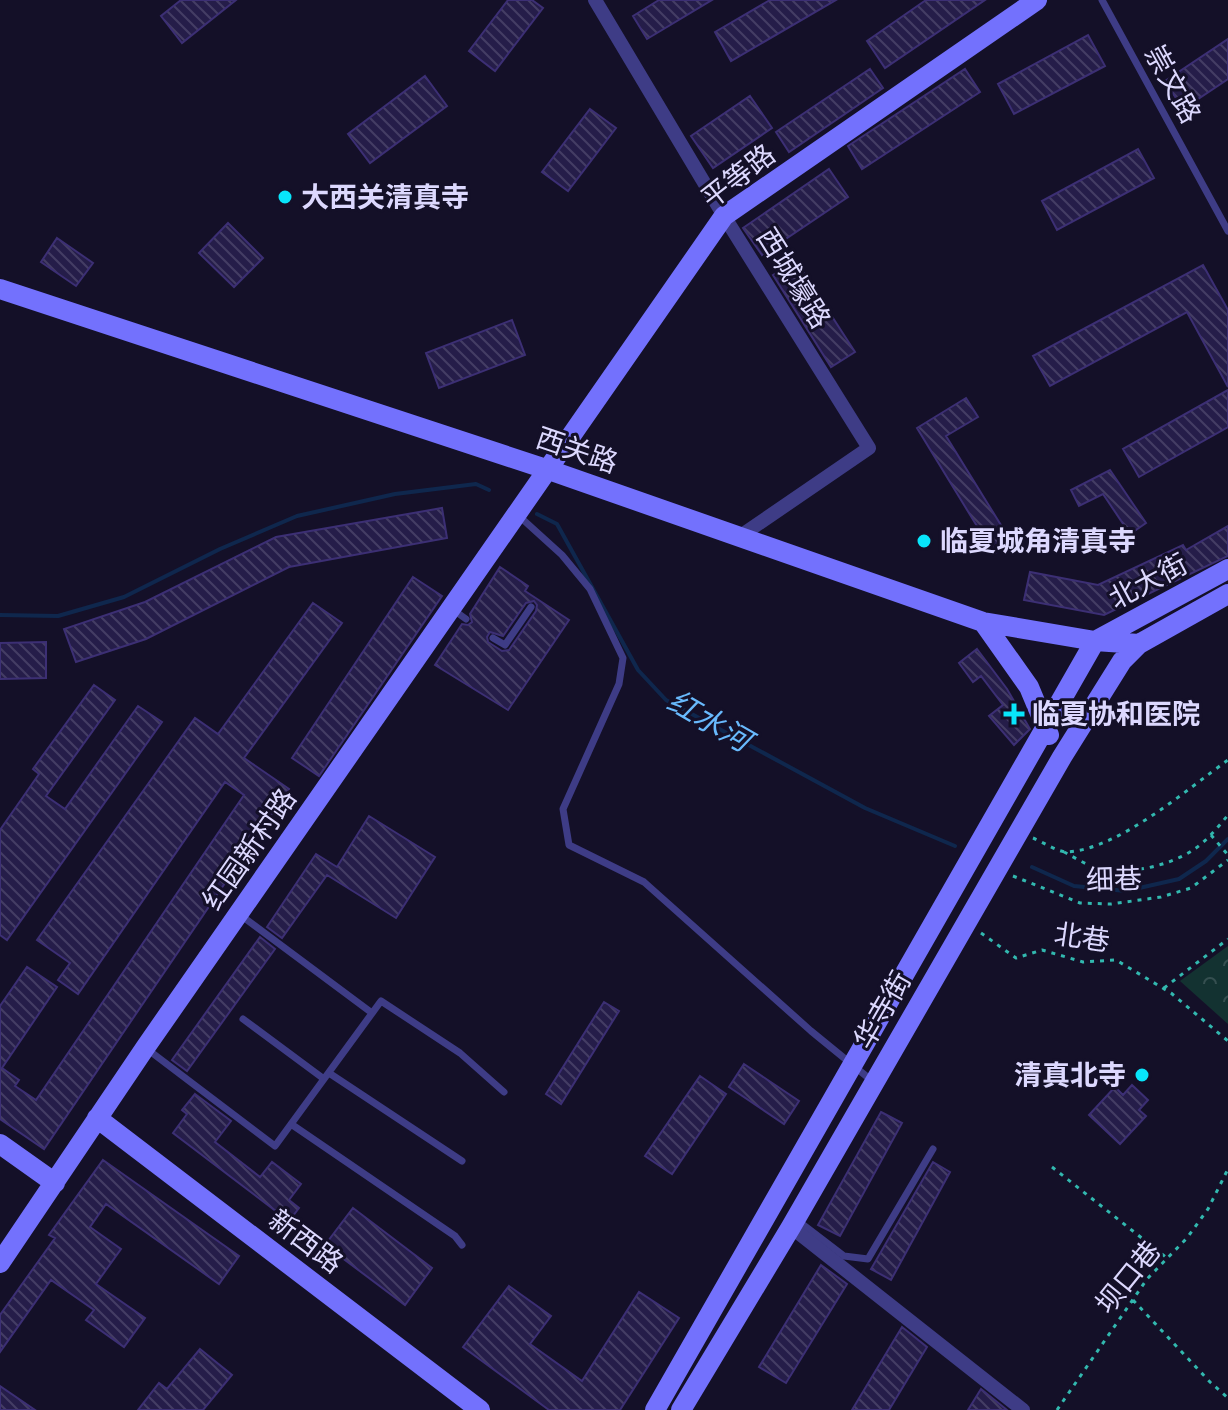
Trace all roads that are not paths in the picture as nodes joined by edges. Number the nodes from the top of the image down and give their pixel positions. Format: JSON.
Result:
{"nodes":[{"id":1,"x":595,"y":0,"type":"edge"},
{"id":2,"x":1037,"y":0,"type":"edge"},
{"id":3,"x":1102,"y":0,"type":"edge"},
{"id":4,"x":724,"y":216,"type":"junction"},
{"id":5,"x":1228,"y":231,"type":"edge"},
{"id":6,"x":0,"y":289,"type":"edge"},
{"id":7,"x":546,"y":469,"type":"junction"},
{"id":8,"x":516,"y":513,"type":"junction"},
{"id":9,"x":739,"y":537,"type":"junction"},
{"id":10,"x":1228,"y":569,"type":"edge"},
{"id":11,"x":1228,"y":594,"type":"edge"},
{"id":12,"x":531,"y":607,"type":"dead end"},
{"id":13,"x":983,"y":622,"type":"junction"},
{"id":14,"x":493,"y":638,"type":"dead end"},
{"id":15,"x":1095,"y":641,"type":"junction"},
{"id":16,"x":1139,"y":644,"type":"junction"},
{"id":17,"x":1045,"y":729,"type":"junction"},
{"id":18,"x":1062,"y":757,"type":"junction"},
{"id":19,"x":238,"y":914,"type":"junction"},
{"id":20,"x":372,"y":1013,"type":"junction"},
{"id":21,"x":243,"y":1019,"type":"dead end"},
{"id":22,"x":145,"y":1048,"type":"junction"},
{"id":23,"x":326,"y":1076,"type":"junction"},
{"id":24,"x":873,"y":1081,"type":"junction"},
{"id":25,"x":504,"y":1092,"type":"dead end"},
{"id":26,"x":97,"y":1118,"type":"junction"},
{"id":27,"x":291,"y":1124,"type":"junction"},
{"id":28,"x":0,"y":1144,"type":"edge"},
{"id":29,"x":933,"y":1149,"type":"dead end"},
{"id":30,"x":462,"y":1161,"type":"dead end"},
{"id":31,"x":55,"y":1183,"type":"junction"},
{"id":32,"x":793,"y":1223,"type":"junction"},
{"id":33,"x":462,"y":1245,"type":"dead end"},
{"id":34,"x":0,"y":1263,"type":"edge"},
{"id":35,"x":480,"y":1410,"type":"edge"},
{"id":36,"x":655,"y":1410,"type":"edge"},
{"id":37,"x":681,"y":1410,"type":"edge"},
{"id":38,"x":1023,"y":1410,"type":"edge"}],
"edges":[{"from":1,"to":4,"type":"street","name":"西城壕路"},
{"from":2,"to":4,"type":"main road","name":"平等路"},
{"from":3,"to":5,"type":"lane","name":"崇文路"},
{"from":4,"to":7,"type":"main road","name":"平等路"},
{"from":4,"to":9,"type":"street","name":"西城壕路"},
{"from":6,"to":7,"type":"main road","name":"西关路"},
{"from":7,"to":8,"type":"main road","name":"红园新村路"},
{"from":7,"to":9,"type":"main road","name":"西关路"},
{"from":8,"to":19,"type":"main road","name":"红园新村路"},
{"from":8,"to":24,"type":"lane"},
{"from":9,"to":13,"type":"main road","name":"西关路"},
{"from":10,"to":15,"type":"main road","name":"北大街"},
{"from":11,"to":16,"type":"main road","name":"北大街"},
{"from":12,"to":14,"type":"lane"},
{"from":13,"to":15,"type":"main road","name":"西关路"},
{"from":13,"to":17,"type":"main road"},
{"from":15,"to":16,"type":"main road","name":"西关路"},
{"from":15,"to":17,"type":"main road","name":"华寺街"},
{"from":16,"to":18,"type":"main road","name":"华寺街"},
{"from":17,"to":18,"type":"main road"},
{"from":17,"to":36,"type":"main road","name":"华寺街"},
{"from":18,"to":24,"type":"main road","name":"华寺街"},
{"from":19,"to":20,"type":"lane"},
{"from":19,"to":22,"type":"main road","name":"红园新村路"},
{"from":20,"to":23,"type":"lane"},
{"from":20,"to":25,"type":"lane"},
{"from":21,"to":23,"type":"lane"},
{"from":22,"to":26,"type":"main road","name":"红园新村路"},
{"from":22,"to":27,"type":"lane"},
{"from":23,"to":27,"type":"lane"},
{"from":23,"to":30,"type":"lane"},
{"from":24,"to":32,"type":"main road","name":"华寺街"},
{"from":26,"to":31,"type":"main road","name":"红园新村路"},
{"from":26,"to":35,"type":"main road","name":"新西路"},
{"from":27,"to":33,"type":"lane"},
{"from":28,"to":31,"type":"main road"},
{"from":29,"to":32,"type":"lane"},
{"from":31,"to":34,"type":"main road","name":"红园新村路"},
{"from":32,"to":37,"type":"main road","name":"华寺街"},
{"from":32,"to":38,"type":"street"}]}
